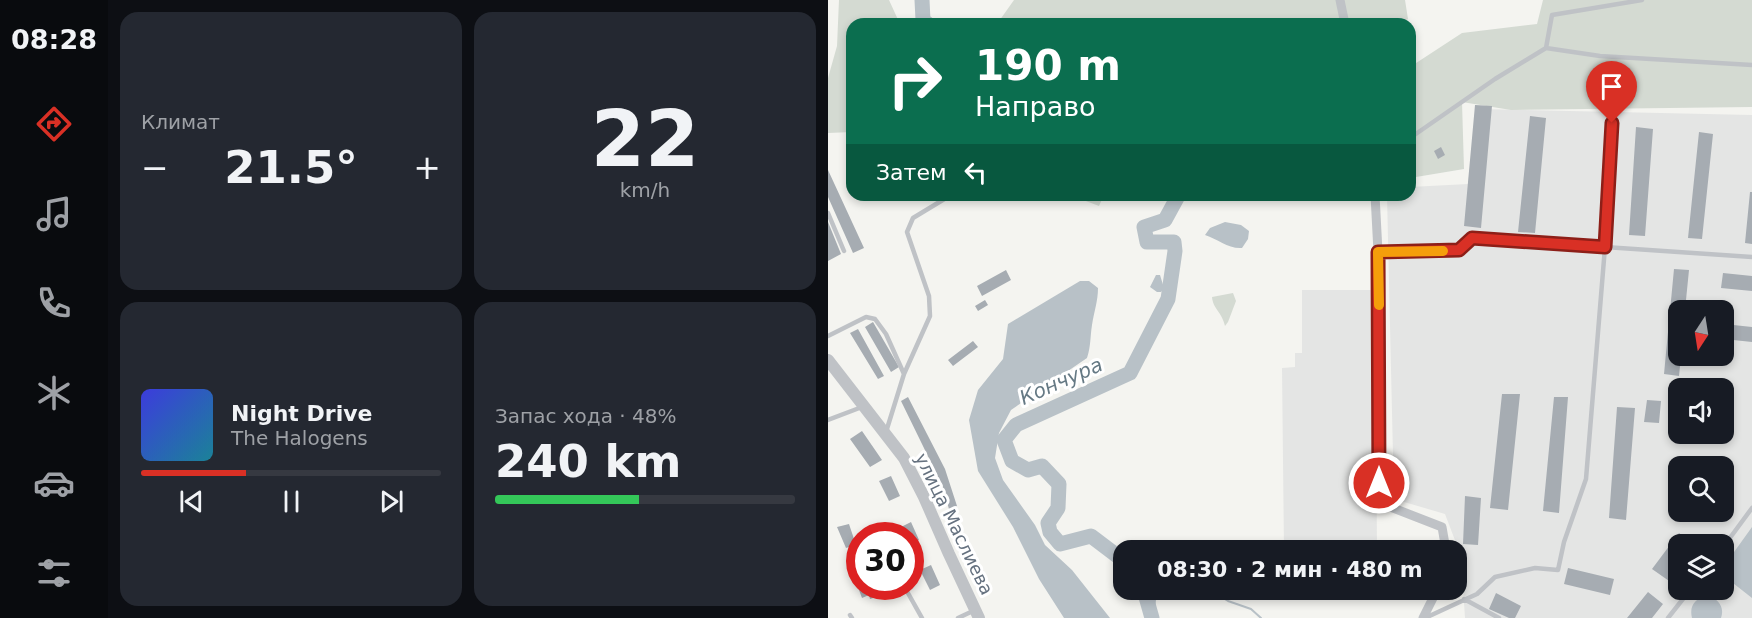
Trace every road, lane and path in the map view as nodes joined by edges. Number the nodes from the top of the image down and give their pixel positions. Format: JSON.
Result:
{"nodes":[{"id":1,"x":1340,"y":0,"type":"edge"},
{"id":2,"x":1642,"y":0,"type":"edge"},
{"id":3,"x":1344,"y":18,"type":"edge"},
{"id":4,"x":1546,"y":48,"type":"junction"},
{"id":5,"x":1752,"y":65,"type":"edge"},
{"id":6,"x":1612,"y":123,"type":"dead end"},
{"id":7,"x":1416,"y":134,"type":"edge"},
{"id":8,"x":941,"y":201,"type":"edge"},
{"id":9,"x":1375,"y":201,"type":"edge"},
{"id":10,"x":828,"y":213,"type":"edge"},
{"id":11,"x":1605,"y":247,"type":"junction"},
{"id":12,"x":844,"y":251,"type":"dead end"},
{"id":13,"x":1378,"y":252,"type":"junction"},
{"id":14,"x":1752,"y":257,"type":"edge"},
{"id":15,"x":828,"y":336,"type":"edge"},
{"id":16,"x":828,"y":360,"type":"edge"},
{"id":17,"x":904,"y":374,"type":"junction"},
{"id":18,"x":864,"y":406,"type":"junction"},
{"id":19,"x":828,"y":420,"type":"edge"},
{"id":20,"x":885,"y":434,"type":"junction"},
{"id":21,"x":1752,"y":508,"type":"edge"},
{"id":22,"x":1733,"y":534,"type":"edge"},
{"id":23,"x":1444,"y":540,"type":"edge"},
{"id":24,"x":1467,"y":598,"type":"edge"},
{"id":25,"x":912,"y":600,"type":"edge"},
{"id":26,"x":1432,"y":600,"type":"edge"},
{"id":27,"x":1462,"y":600,"type":"edge"},
{"id":28,"x":1466,"y":600,"type":"edge"},
{"id":29,"x":1682,"y":600,"type":"edge"},
{"id":30,"x":977,"y":614,"type":"edge"},
{"id":31,"x":922,"y":618,"type":"edge"},
{"id":32,"x":958,"y":618,"type":"edge"},
{"id":33,"x":1424,"y":618,"type":"edge"},
{"id":34,"x":1499,"y":618,"type":"edge"},
{"id":35,"x":1668,"y":618,"type":"edge"}],
"edges":[{"from":1,"to":3,"type":"street"},
{"from":2,"to":4,"type":"lane"},
{"from":4,"to":5,"type":"lane"},
{"from":4,"to":7,"type":"lane"},
{"from":6,"to":11,"type":"lane"},
{"from":8,"to":17,"type":"lane"},
{"from":9,"to":13,"type":"street"},
{"from":10,"to":12,"type":"lane"},
{"from":11,"to":13,"type":"lane"},
{"from":11,"to":14,"type":"lane"},
{"from":11,"to":24,"type":"lane"},
{"from":13,"to":23,"type":"street"},
{"from":15,"to":17,"type":"lane"},
{"from":16,"to":18,"type":"street","name":"улица Маслиева"},
{"from":17,"to":20,"type":"lane"},
{"from":18,"to":19,"type":"lane"},
{"from":18,"to":20,"type":"street","name":"улица Маслиева"},
{"from":20,"to":30,"type":"street","name":"улица Маслиева"},
{"from":21,"to":22,"type":"lane"},
{"from":25,"to":31,"type":"lane"},
{"from":26,"to":33,"type":"street"},
{"from":27,"to":33,"type":"lane"},
{"from":28,"to":34,"type":"lane"},
{"from":29,"to":35,"type":"lane"},
{"from":30,"to":32,"type":"lane"}]}
